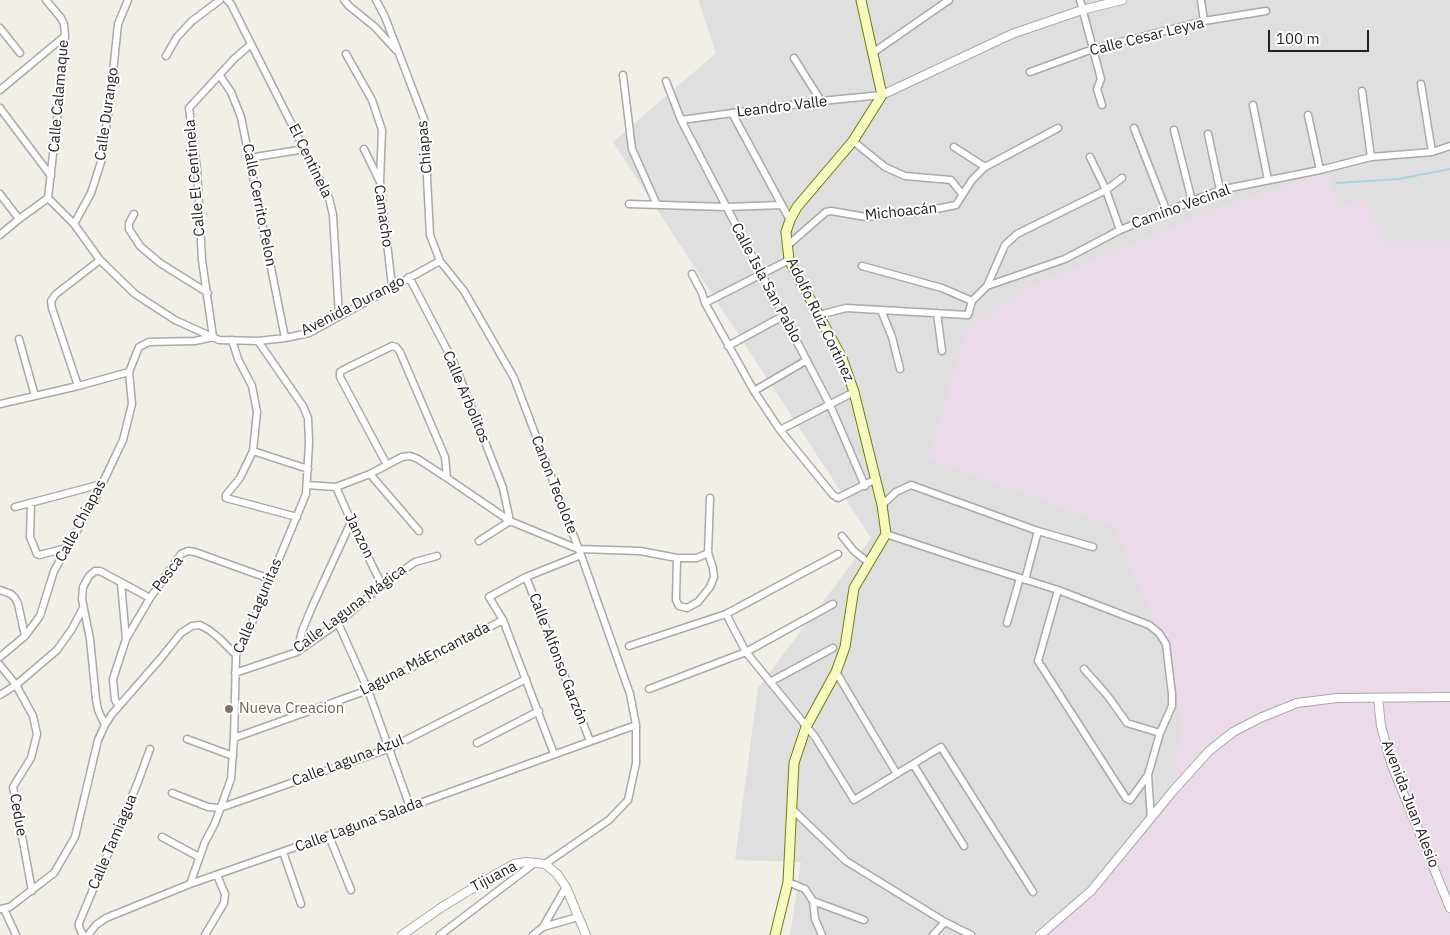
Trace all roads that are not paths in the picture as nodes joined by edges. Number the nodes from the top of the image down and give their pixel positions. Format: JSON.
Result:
{"nodes":[{"id":1,"x":46,"y":0,"type":"edge"},
{"id":2,"x":128,"y":0,"type":"edge"},
{"id":3,"x":220,"y":0,"type":"edge"},
{"id":4,"x":227,"y":0,"type":"edge"},
{"id":5,"x":344,"y":0,"type":"edge"},
{"id":6,"x":376,"y":0,"type":"edge"},
{"id":7,"x":861,"y":0,"type":"edge"},
{"id":8,"x":949,"y":0,"type":"edge"},
{"id":9,"x":1080,"y":0,"type":"edge"},
{"id":10,"x":1122,"y":0,"type":"edge"},
{"id":11,"x":1201,"y":0,"type":"edge"},
{"id":12,"x":1082,"y":10,"type":"junction"},
{"id":13,"x":1266,"y":11,"type":"dead end"},
{"id":14,"x":1204,"y":22,"type":"junction"},
{"id":15,"x":0,"y":28,"type":"edge"},
{"id":16,"x":65,"y":36,"type":"junction"},
{"id":17,"x":251,"y":44,"type":"junction"},
{"id":18,"x":1093,"y":49,"type":"junction"},
{"id":19,"x":874,"y":52,"type":"junction"},
{"id":20,"x":20,"y":53,"type":"dead end"},
{"id":21,"x":399,"y":53,"type":"junction"},
{"id":22,"x":346,"y":54,"type":"dead end"},
{"id":23,"x":166,"y":56,"type":"dead end"},
{"id":24,"x":794,"y":58,"type":"dead end"},
{"id":25,"x":1030,"y":72,"type":"dead end"},
{"id":26,"x":220,"y":76,"type":"junction"},
{"id":27,"x":623,"y":76,"type":"dead end"},
{"id":28,"x":666,"y":81,"type":"dead end"},
{"id":29,"x":1421,"y":84,"type":"dead end"},
{"id":30,"x":0,"y":90,"type":"edge"},
{"id":31,"x":1362,"y":91,"type":"dead end"},
{"id":32,"x":882,"y":95,"type":"junction"},
{"id":33,"x":822,"y":101,"type":"junction"},
{"id":34,"x":1102,"y":105,"type":"dead end"},
{"id":35,"x":1253,"y":105,"type":"dead end"},
{"id":36,"x":0,"y":108,"type":"edge"},
{"id":37,"x":732,"y":113,"type":"junction"},
{"id":38,"x":1308,"y":115,"type":"dead end"},
{"id":39,"x":681,"y":120,"type":"junction"},
{"id":40,"x":1058,"y":128,"type":"dead end"},
{"id":41,"x":1134,"y":128,"type":"dead end"},
{"id":42,"x":1174,"y":130,"type":"dead end"},
{"id":43,"x":1208,"y":134,"type":"dead end"},
{"id":44,"x":853,"y":141,"type":"junction"},
{"id":45,"x":1450,"y":146,"type":"edge"},
{"id":46,"x":954,"y":147,"type":"dead end"},
{"id":47,"x":364,"y":149,"type":"dead end"},
{"id":48,"x":305,"y":150,"type":"junction"},
{"id":49,"x":1432,"y":152,"type":"junction"},
{"id":50,"x":1090,"y":157,"type":"dead end"},
{"id":51,"x":1371,"y":157,"type":"junction"},
{"id":52,"x":249,"y":158,"type":"junction"},
{"id":53,"x":985,"y":167,"type":"junction"},
{"id":54,"x":1320,"y":170,"type":"junction"},
{"id":55,"x":51,"y":176,"type":"junction"},
{"id":56,"x":1122,"y":178,"type":"dead end"},
{"id":57,"x":1268,"y":180,"type":"junction"},
{"id":58,"x":380,"y":182,"type":"junction"},
{"id":59,"x":1106,"y":190,"type":"junction"},
{"id":60,"x":1220,"y":190,"type":"junction"},
{"id":61,"x":0,"y":194,"type":"edge"},
{"id":62,"x":962,"y":194,"type":"junction"},
{"id":63,"x":48,"y":198,"type":"junction"},
{"id":64,"x":1192,"y":201,"type":"junction"},
{"id":65,"x":629,"y":204,"type":"dead end"},
{"id":66,"x":658,"y":205,"type":"junction"},
{"id":67,"x":781,"y":205,"type":"junction"},
{"id":68,"x":727,"y":207,"type":"junction"},
{"id":69,"x":1167,"y":212,"type":"junction"},
{"id":70,"x":134,"y":214,"type":"dead end"},
{"id":71,"x":19,"y":219,"type":"junction"},
{"id":72,"x":790,"y":220,"type":"junction"},
{"id":73,"x":74,"y":224,"type":"junction"},
{"id":74,"x":1120,"y":230,"type":"junction"},
{"id":75,"x":0,"y":235,"type":"edge"},
{"id":76,"x":787,"y":246,"type":"junction"},
{"id":77,"x":100,"y":260,"type":"junction"},
{"id":78,"x":789,"y":260,"type":"junction"},
{"id":79,"x":440,"y":261,"type":"junction"},
{"id":80,"x":862,"y":266,"type":"dead end"},
{"id":81,"x":692,"y":274,"type":"dead end"},
{"id":82,"x":760,"y":274,"type":"junction"},
{"id":83,"x":409,"y":277,"type":"junction"},
{"id":84,"x":392,"y":286,"type":"junction"},
{"id":85,"x":986,"y":286,"type":"junction"},
{"id":86,"x":208,"y":293,"type":"junction"},
{"id":87,"x":972,"y":301,"type":"junction"},
{"id":88,"x":705,"y":304,"type":"junction"},
{"id":89,"x":881,"y":310,"type":"junction"},
{"id":90,"x":937,"y":313,"type":"junction"},
{"id":91,"x":819,"y":315,"type":"junction"},
{"id":92,"x":339,"y":316,"type":"junction"},
{"id":93,"x":783,"y":316,"type":"junction"},
{"id":94,"x":213,"y":337,"type":"junction"},
{"id":95,"x":285,"y":338,"type":"junction"},
{"id":96,"x":19,"y":339,"type":"dead end"},
{"id":97,"x":232,"y":340,"type":"junction"},
{"id":98,"x":258,"y":341,"type":"junction"},
{"id":99,"x":728,"y":346,"type":"junction"},
{"id":100,"x":942,"y":352,"type":"dead end"},
{"id":101,"x":807,"y":360,"type":"junction"},
{"id":102,"x":900,"y":369,"type":"dead end"},
{"id":103,"x":130,"y":372,"type":"junction"},
{"id":104,"x":78,"y":386,"type":"junction"},
{"id":105,"x":754,"y":391,"type":"junction"},
{"id":106,"x":854,"y":392,"type":"junction"},
{"id":107,"x":35,"y":396,"type":"junction"},
{"id":108,"x":0,"y":404,"type":"edge"},
{"id":109,"x":830,"y":405,"type":"junction"},
{"id":110,"x":780,"y":430,"type":"junction"},
{"id":111,"x":253,"y":451,"type":"junction"},
{"id":112,"x":387,"y":465,"type":"junction"},
{"id":113,"x":308,"y":469,"type":"junction"},
{"id":114,"x":370,"y":474,"type":"junction"},
{"id":115,"x":447,"y":478,"type":"junction"},
{"id":116,"x":876,"y":478,"type":"junction"},
{"id":117,"x":102,"y":484,"type":"junction"},
{"id":118,"x":308,"y":485,"type":"junction"},
{"id":119,"x":865,"y":486,"type":"junction"},
{"id":120,"x":336,"y":487,"type":"junction"},
{"id":121,"x":710,"y":498,"type":"dead end"},
{"id":122,"x":31,"y":503,"type":"junction"},
{"id":123,"x":882,"y":505,"type":"junction"},
{"id":124,"x":14,"y":507,"type":"dead end"},
{"id":125,"x":298,"y":517,"type":"junction"},
{"id":126,"x":510,"y":521,"type":"junction"},
{"id":127,"x":351,"y":522,"type":"junction"},
{"id":128,"x":1038,"y":530,"type":"junction"},
{"id":129,"x":419,"y":531,"type":"dead end"},
{"id":130,"x":886,"y":534,"type":"junction"},
{"id":131,"x":842,"y":536,"type":"dead end"},
{"id":132,"x":479,"y":541,"type":"dead end"},
{"id":133,"x":1094,"y":547,"type":"dead end"},
{"id":134,"x":66,"y":548,"type":"junction"},
{"id":135,"x":580,"y":552,"type":"junction"},
{"id":136,"x":708,"y":553,"type":"junction"},
{"id":137,"x":838,"y":554,"type":"dead end"},
{"id":138,"x":437,"y":556,"type":"dead end"},
{"id":139,"x":677,"y":558,"type":"junction"},
{"id":140,"x":869,"y":563,"type":"junction"},
{"id":141,"x":526,"y":577,"type":"junction"},
{"id":142,"x":270,"y":579,"type":"junction"},
{"id":143,"x":1023,"y":579,"type":"junction"},
{"id":144,"x":121,"y":584,"type":"junction"},
{"id":145,"x":382,"y":584,"type":"junction"},
{"id":146,"x":0,"y":590,"type":"edge"},
{"id":147,"x":1058,"y":590,"type":"junction"},
{"id":148,"x":150,"y":598,"type":"junction"},
{"id":149,"x":833,"y":604,"type":"dead end"},
{"id":150,"x":83,"y":608,"type":"junction"},
{"id":151,"x":726,"y":614,"type":"junction"},
{"id":152,"x":503,"y":620,"type":"junction"},
{"id":153,"x":338,"y":623,"type":"junction"},
{"id":154,"x":1007,"y":623,"type":"dead end"},
{"id":155,"x":25,"y":636,"type":"junction"},
{"id":156,"x":126,"y":639,"type":"junction"},
{"id":157,"x":629,"y":646,"type":"dead end"},
{"id":158,"x":833,"y":648,"type":"dead end"},
{"id":159,"x":297,"y":652,"type":"junction"},
{"id":160,"x":746,"y":652,"type":"junction"},
{"id":161,"x":236,"y":655,"type":"junction"},
{"id":162,"x":0,"y":657,"type":"edge"},
{"id":163,"x":0,"y":665,"type":"edge"},
{"id":164,"x":1084,"y":669,"type":"dead end"},
{"id":165,"x":836,"y":672,"type":"junction"},
{"id":166,"x":235,"y":673,"type":"junction"},
{"id":167,"x":526,"y":679,"type":"junction"},
{"id":168,"x":770,"y":682,"type":"junction"},
{"id":169,"x":16,"y":685,"type":"junction"},
{"id":170,"x":648,"y":688,"type":"dead end"},
{"id":171,"x":368,"y":690,"type":"junction"},
{"id":172,"x":0,"y":695,"type":"edge"},
{"id":173,"x":1450,"y":697,"type":"edge"},
{"id":174,"x":1378,"y":698,"type":"junction"},
{"id":175,"x":119,"y":706,"type":"junction"},
{"id":176,"x":539,"y":711,"type":"junction"},
{"id":177,"x":636,"y":724,"type":"junction"},
{"id":178,"x":104,"y":725,"type":"junction"},
{"id":179,"x":806,"y":727,"type":"junction"},
{"id":180,"x":1160,"y":733,"type":"junction"},
{"id":181,"x":234,"y":738,"type":"junction"},
{"id":182,"x":187,"y":739,"type":"dead end"},
{"id":183,"x":590,"y":741,"type":"junction"},
{"id":184,"x":477,"y":743,"type":"dead end"},
{"id":185,"x":150,"y":749,"type":"dead end"},
{"id":186,"x":388,"y":749,"type":"junction"},
{"id":187,"x":554,"y":754,"type":"junction"},
{"id":188,"x":233,"y":756,"type":"junction"},
{"id":189,"x":913,"y":764,"type":"junction"},
{"id":190,"x":897,"y":774,"type":"junction"},
{"id":191,"x":1148,"y":775,"type":"junction"},
{"id":192,"x":172,"y":793,"type":"dead end"},
{"id":193,"x":410,"y":807,"type":"junction"},
{"id":194,"x":220,"y":808,"type":"junction"},
{"id":195,"x":793,"y":810,"type":"junction"},
{"id":196,"x":1151,"y":820,"type":"junction"},
{"id":197,"x":162,"y":836,"type":"dead end"},
{"id":198,"x":329,"y":836,"type":"junction"},
{"id":199,"x":964,"y":846,"type":"dead end"},
{"id":200,"x":283,"y":852,"type":"junction"},
{"id":201,"x":199,"y":857,"type":"junction"},
{"id":202,"x":536,"y":862,"type":"junction"},
{"id":203,"x":545,"y":864,"type":"junction"},
{"id":204,"x":216,"y":875,"type":"junction"},
{"id":205,"x":788,"y":882,"type":"junction"},
{"id":206,"x":190,"y":884,"type":"junction"},
{"id":207,"x":566,"y":887,"type":"junction"},
{"id":208,"x":350,"y":890,"type":"dead end"},
{"id":209,"x":32,"y":891,"type":"junction"},
{"id":210,"x":1033,"y":892,"type":"dead end"},
{"id":211,"x":813,"y":901,"type":"junction"},
{"id":212,"x":301,"y":904,"type":"dead end"},
{"id":213,"x":1450,"y":908,"type":"edge"},
{"id":214,"x":2,"y":909,"type":"edge"},
{"id":215,"x":578,"y":917,"type":"junction"},
{"id":216,"x":864,"y":920,"type":"dead end"},
{"id":217,"x":945,"y":922,"type":"junction"},
{"id":218,"x":543,"y":927,"type":"junction"},
{"id":219,"x":16,"y":935,"type":"edge"},
{"id":220,"x":83,"y":935,"type":"edge"},
{"id":221,"x":88,"y":935,"type":"edge"},
{"id":222,"x":205,"y":935,"type":"edge"},
{"id":223,"x":402,"y":935,"type":"edge"},
{"id":224,"x":440,"y":935,"type":"edge"},
{"id":225,"x":533,"y":935,"type":"edge"},
{"id":226,"x":586,"y":935,"type":"edge"},
{"id":227,"x":775,"y":935,"type":"edge"},
{"id":228,"x":822,"y":935,"type":"edge"},
{"id":229,"x":933,"y":935,"type":"edge"},
{"id":230,"x":971,"y":935,"type":"edge"},
{"id":231,"x":1040,"y":935,"type":"edge"}],
"edges":[{"from":1,"to":16,"type":"street","name":"Calle Calamaque"},
{"from":2,"to":73,"type":"street","name":"Calle Durango"},
{"from":3,"to":23,"type":"street"},
{"from":4,"to":17,"type":"street","name":"El Centinela"},
{"from":5,"to":21,"type":"street","name":"Chiapas"},
{"from":6,"to":21,"type":"street"},
{"from":7,"to":19,"type":"main road"},
{"from":8,"to":19,"type":"street"},
{"from":9,"to":12,"type":"street"},
{"from":10,"to":12,"type":"street"},
{"from":11,"to":14,"type":"street"},
{"from":12,"to":18,"type":"street"},
{"from":12,"to":32,"type":"street"},
{"from":13,"to":14,"type":"street","name":"Calle Cesar Leyva"},
{"from":14,"to":18,"type":"street","name":"Calle Cesar Leyva"},
{"from":15,"to":20,"type":"street"},
{"from":16,"to":30,"type":"street"},
{"from":16,"to":55,"type":"street","name":"Calle Calamaque"},
{"from":17,"to":26,"type":"street","name":"Calle El Centinela"},
{"from":17,"to":48,"type":"street","name":"El Centinela"},
{"from":18,"to":25,"type":"street","name":"Calle Cesar Leyva"},
{"from":18,"to":34,"type":"street"},
{"from":19,"to":32,"type":"main road"},
{"from":21,"to":79,"type":"street","name":"Chiapas"},
{"from":22,"to":58,"type":"street"},
{"from":24,"to":33,"type":"street"},
{"from":26,"to":52,"type":"street","name":"Calle Cerrito Pelon"},
{"from":26,"to":86,"type":"street","name":"Calle El Centinela"},
{"from":27,"to":66,"type":"street"},
{"from":28,"to":39,"type":"street","name":"Calle Isla San Pablo"},
{"from":29,"to":49,"type":"street"},
{"from":31,"to":51,"type":"street"},
{"from":32,"to":33,"type":"street","name":"Leandro Valle"},
{"from":32,"to":44,"type":"main road","name":"Adolfo Ruiz Cortinez"},
{"from":33,"to":37,"type":"street","name":"Leandro Valle"},
{"from":35,"to":57,"type":"street"},
{"from":36,"to":55,"type":"street"},
{"from":37,"to":39,"type":"street","name":"Leandro Valle"},
{"from":37,"to":67,"type":"street"},
{"from":38,"to":54,"type":"street"},
{"from":39,"to":68,"type":"street","name":"Calle Isla San Pablo"},
{"from":40,"to":53,"type":"street"},
{"from":41,"to":69,"type":"street"},
{"from":42,"to":64,"type":"street"},
{"from":43,"to":60,"type":"street"},
{"from":44,"to":62,"type":"street"},
{"from":44,"to":72,"type":"main road","name":"Adolfo Ruiz Cortinez"},
{"from":45,"to":49,"type":"street","name":"Camino Vecinal"},
{"from":46,"to":53,"type":"street"},
{"from":47,"to":58,"type":"street","name":"Camacho"},
{"from":48,"to":52,"type":"street"},
{"from":48,"to":92,"type":"street","name":"El Centinela"},
{"from":49,"to":51,"type":"street","name":"Camino Vecinal"},
{"from":50,"to":59,"type":"street"},
{"from":51,"to":54,"type":"street","name":"Camino Vecinal"},
{"from":52,"to":95,"type":"street","name":"Calle Cerrito Pelon"},
{"from":53,"to":62,"type":"street","name":"Michoacán"},
{"from":54,"to":57,"type":"street","name":"Camino Vecinal"},
{"from":55,"to":63,"type":"street","name":"Calle Calamaque"},
{"from":56,"to":59,"type":"street"},
{"from":57,"to":60,"type":"street","name":"Camino Vecinal"},
{"from":58,"to":84,"type":"street","name":"Camacho"},
{"from":59,"to":74,"type":"street"},
{"from":59,"to":85,"type":"street"},
{"from":60,"to":64,"type":"street","name":"Camino Vecinal"},
{"from":61,"to":71,"type":"street"},
{"from":62,"to":76,"type":"street","name":"Michoacán"},
{"from":63,"to":71,"type":"street"},
{"from":63,"to":73,"type":"street","name":"Avenida Durango"},
{"from":64,"to":69,"type":"street","name":"Camino Vecinal"},
{"from":65,"to":66,"type":"street"},
{"from":66,"to":68,"type":"street"},
{"from":67,"to":68,"type":"street"},
{"from":67,"to":72,"type":"street"},
{"from":68,"to":82,"type":"street","name":"Calle Isla San Pablo"},
{"from":69,"to":74,"type":"street","name":"Camino Vecinal"},
{"from":70,"to":86,"type":"street"},
{"from":71,"to":75,"type":"street"},
{"from":72,"to":76,"type":"main road","name":"Adolfo Ruiz Cortinez"},
{"from":73,"to":77,"type":"street","name":"Avenida Durango"},
{"from":74,"to":85,"type":"street","name":"Camino Vecinal"},
{"from":76,"to":78,"type":"main road","name":"Adolfo Ruiz Cortinez"},
{"from":77,"to":94,"type":"street","name":"Avenida Durango"},
{"from":77,"to":104,"type":"street"},
{"from":78,"to":82,"type":"street"},
{"from":78,"to":91,"type":"main road","name":"Adolfo Ruiz Cortinez"},
{"from":79,"to":83,"type":"street","name":"Avenida Durango"},
{"from":79,"to":135,"type":"street","name":"Canon Tecolote"},
{"from":80,"to":87,"type":"street"},
{"from":81,"to":88,"type":"street"},
{"from":82,"to":88,"type":"street"},
{"from":82,"to":93,"type":"street","name":"Calle Isla San Pablo"},
{"from":83,"to":84,"type":"street","name":"Avenida Durango"},
{"from":83,"to":126,"type":"street","name":"Calle Arbolitos"},
{"from":84,"to":92,"type":"street","name":"Avenida Durango"},
{"from":85,"to":87,"type":"street","name":"Camino Vecinal"},
{"from":86,"to":94,"type":"street","name":"Calle El Centinela"},
{"from":87,"to":90,"type":"street","name":"Camino Vecinal"},
{"from":88,"to":99,"type":"street"},
{"from":89,"to":90,"type":"street"},
{"from":89,"to":91,"type":"street"},
{"from":89,"to":102,"type":"street"},
{"from":90,"to":100,"type":"street"},
{"from":91,"to":106,"type":"main road","name":"Adolfo Ruiz Cortinez"},
{"from":92,"to":95,"type":"street","name":"Avenida Durango"},
{"from":93,"to":99,"type":"street"},
{"from":93,"to":101,"type":"street","name":"Calle Isla San Pablo"},
{"from":94,"to":97,"type":"street","name":"Avenida Durango"},
{"from":94,"to":103,"type":"street"},
{"from":95,"to":98,"type":"street","name":"Avenida Durango"},
{"from":96,"to":107,"type":"street"},
{"from":97,"to":98,"type":"street","name":"Avenida Durango"},
{"from":97,"to":111,"type":"street"},
{"from":98,"to":113,"type":"street","name":"Calle Lagunitas"},
{"from":99,"to":105,"type":"street"},
{"from":101,"to":105,"type":"street"},
{"from":101,"to":109,"type":"street","name":"Calle Isla San Pablo"},
{"from":103,"to":104,"type":"street"},
{"from":103,"to":117,"type":"street","name":"Calle Chiapas"},
{"from":104,"to":107,"type":"street"},
{"from":105,"to":110,"type":"street"},
{"from":106,"to":109,"type":"street"},
{"from":106,"to":116,"type":"main road","name":"Adolfo Ruiz Cortinez"},
{"from":107,"to":108,"type":"street"},
{"from":109,"to":110,"type":"street"},
{"from":109,"to":119,"type":"street","name":"Calle Isla San Pablo"},
{"from":110,"to":119,"type":"street"},
{"from":111,"to":113,"type":"street"},
{"from":111,"to":125,"type":"street"},
{"from":112,"to":114,"type":"street"},
{"from":112,"to":115,"type":"street"},
{"from":112,"to":115,"type":"street"},
{"from":113,"to":118,"type":"street","name":"Calle Lagunitas"},
{"from":114,"to":120,"type":"street"},
{"from":114,"to":129,"type":"street"},
{"from":115,"to":126,"type":"street"},
{"from":116,"to":119,"type":"street"},
{"from":116,"to":123,"type":"main road","name":"Adolfo Ruiz Cortinez"},
{"from":117,"to":122,"type":"street"},
{"from":117,"to":134,"type":"street","name":"Calle Chiapas"},
{"from":118,"to":120,"type":"street"},
{"from":118,"to":125,"type":"street","name":"Calle Lagunitas"},
{"from":120,"to":127,"type":"street","name":"Janzon"},
{"from":121,"to":136,"type":"street"},
{"from":122,"to":124,"type":"street"},
{"from":122,"to":134,"type":"street"},
{"from":123,"to":128,"type":"street"},
{"from":123,"to":130,"type":"main road","name":"Adolfo Ruiz Cortinez"},
{"from":125,"to":142,"type":"street","name":"Calle Lagunitas"},
{"from":126,"to":132,"type":"street"},
{"from":126,"to":135,"type":"street"},
{"from":127,"to":145,"type":"street","name":"Janzon"},
{"from":127,"to":159,"type":"street"},
{"from":128,"to":133,"type":"street"},
{"from":128,"to":143,"type":"street"},
{"from":130,"to":140,"type":"main road"},
{"from":130,"to":143,"type":"street"},
{"from":131,"to":140,"type":"street"},
{"from":134,"to":155,"type":"street","name":"Calle Chiapas"},
{"from":135,"to":139,"type":"street"},
{"from":135,"to":141,"type":"street"},
{"from":135,"to":177,"type":"street","name":"Canon Tecolote"},
{"from":136,"to":139,"type":"street"},
{"from":136,"to":139,"type":"street"},
{"from":137,"to":151,"type":"street"},
{"from":138,"to":145,"type":"street","name":"Calle Laguna Mágica"},
{"from":140,"to":165,"type":"main road"},
{"from":141,"to":152,"type":"street"},
{"from":141,"to":183,"type":"street","name":"Calle Alfonso Garzón"},
{"from":142,"to":148,"type":"street","name":"Pesca"},
{"from":142,"to":161,"type":"street","name":"Calle Lagunitas"},
{"from":143,"to":147,"type":"street"},
{"from":143,"to":154,"type":"street"},
{"from":144,"to":148,"type":"street"},
{"from":144,"to":150,"type":"street"},
{"from":144,"to":156,"type":"street"},
{"from":145,"to":153,"type":"street","name":"Calle Laguna Mágica"},
{"from":146,"to":155,"type":"street"},
{"from":147,"to":180,"type":"street"},
{"from":147,"to":191,"type":"street"},
{"from":148,"to":156,"type":"street","name":"Pesca"},
{"from":149,"to":160,"type":"street"},
{"from":150,"to":169,"type":"street"},
{"from":150,"to":178,"type":"street"},
{"from":151,"to":157,"type":"street"},
{"from":151,"to":160,"type":"street"},
{"from":152,"to":167,"type":"street"},
{"from":152,"to":171,"type":"street","name":"Laguna MáEncantada"},
{"from":153,"to":159,"type":"street","name":"Calle Laguna Mágica"},
{"from":153,"to":171,"type":"street"},
{"from":155,"to":162,"type":"street","name":"Calle Chiapas"},
{"from":156,"to":175,"type":"street"},
{"from":158,"to":168,"type":"street"},
{"from":159,"to":166,"type":"street","name":"Calle Laguna Mágica"},
{"from":160,"to":168,"type":"street"},
{"from":160,"to":170,"type":"street"},
{"from":161,"to":166,"type":"street","name":"Calle Lagunitas"},
{"from":161,"to":175,"type":"street"},
{"from":163,"to":169,"type":"street","name":"Cedue"},
{"from":164,"to":180,"type":"street"},
{"from":165,"to":179,"type":"main road"},
{"from":165,"to":190,"type":"street"},
{"from":166,"to":181,"type":"street","name":"Calle Lagunitas"},
{"from":167,"to":176,"type":"street"},
{"from":167,"to":186,"type":"street","name":"Calle Laguna Azul"},
{"from":168,"to":179,"type":"street"},
{"from":169,"to":172,"type":"street"},
{"from":169,"to":209,"type":"street","name":"Cedue"},
{"from":171,"to":181,"type":"street","name":"Laguna MáEncantada"},
{"from":171,"to":186,"type":"street"},
{"from":173,"to":174,"type":"street"},
{"from":174,"to":196,"type":"street"},
{"from":174,"to":213,"type":"street","name":"Avenida Juan Alesio"},
{"from":175,"to":178,"type":"street"},
{"from":176,"to":184,"type":"street"},
{"from":176,"to":187,"type":"street"},
{"from":177,"to":183,"type":"street","name":"Calle Laguna Salada"},
{"from":177,"to":203,"type":"street","name":"Canon Tecolote"},
{"from":178,"to":209,"type":"street"},
{"from":179,"to":190,"type":"street"},
{"from":179,"to":195,"type":"main road"},
{"from":180,"to":191,"type":"street"},
{"from":181,"to":188,"type":"street","name":"Calle Lagunitas"},
{"from":182,"to":188,"type":"street"},
{"from":183,"to":187,"type":"street","name":"Calle Laguna Salada"},
{"from":185,"to":220,"type":"street","name":"Calle Tamiagua"},
{"from":186,"to":193,"type":"street"},
{"from":186,"to":194,"type":"street","name":"Calle Laguna Azul"},
{"from":187,"to":193,"type":"street","name":"Calle Laguna Salada"},
{"from":188,"to":194,"type":"street","name":"Calle Lagunitas"},
{"from":189,"to":190,"type":"street"},
{"from":189,"to":199,"type":"street"},
{"from":189,"to":210,"type":"street"},
{"from":191,"to":196,"type":"street"},
{"from":192,"to":194,"type":"street"},
{"from":193,"to":198,"type":"street","name":"Calle Laguna Salada"},
{"from":194,"to":201,"type":"street","name":"Calle Lagunitas"},
{"from":195,"to":205,"type":"main road"},
{"from":195,"to":217,"type":"street"},
{"from":196,"to":231,"type":"street"},
{"from":197,"to":201,"type":"street"},
{"from":198,"to":200,"type":"street","name":"Calle Laguna Salada"},
{"from":198,"to":208,"type":"street"},
{"from":200,"to":204,"type":"street","name":"Calle Laguna Salada"},
{"from":200,"to":212,"type":"street"},
{"from":201,"to":206,"type":"street","name":"Calle Lagunitas"},
{"from":202,"to":203,"type":"street","name":"Tijuana"},
{"from":202,"to":223,"type":"street","name":"Tijuana"},
{"from":202,"to":224,"type":"street"},
{"from":203,"to":207,"type":"street"},
{"from":204,"to":206,"type":"street","name":"Calle Laguna Salada"},
{"from":204,"to":222,"type":"street"},
{"from":205,"to":211,"type":"street"},
{"from":205,"to":227,"type":"main road"},
{"from":206,"to":221,"type":"street","name":"Calle Laguna Salada"},
{"from":207,"to":215,"type":"street"},
{"from":207,"to":218,"type":"street"},
{"from":209,"to":214,"type":"street"},
{"from":211,"to":216,"type":"street"},
{"from":211,"to":228,"type":"street"},
{"from":214,"to":219,"type":"street"},
{"from":215,"to":218,"type":"street"},
{"from":215,"to":226,"type":"street"},
{"from":217,"to":229,"type":"street"},
{"from":217,"to":230,"type":"street"},
{"from":218,"to":225,"type":"street"}]}
